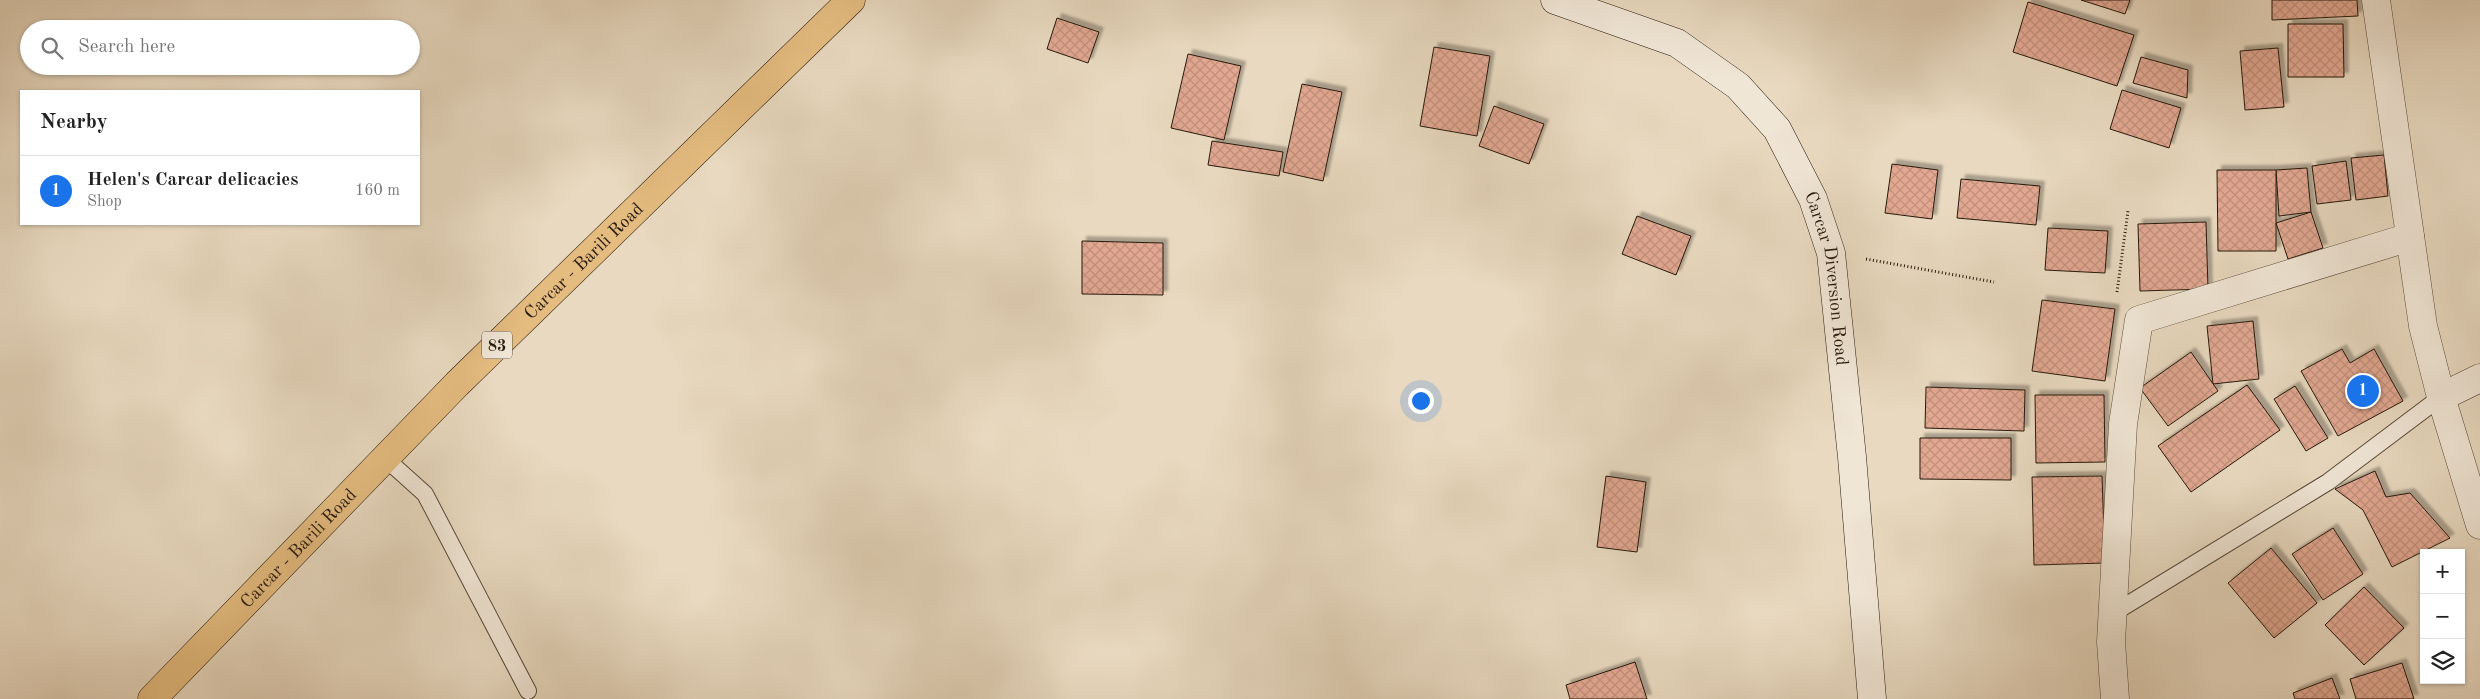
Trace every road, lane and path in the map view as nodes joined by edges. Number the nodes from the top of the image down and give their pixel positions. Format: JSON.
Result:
{"nodes":[{"id":1,"x":851,"y":0,"type":"edge"},
{"id":2,"x":1555,"y":0,"type":"edge"},
{"id":3,"x":2376,"y":0,"type":"edge"},
{"id":4,"x":2128,"y":211,"type":"dead end"},
{"id":5,"x":2410,"y":238,"type":"junction"},
{"id":6,"x":1831,"y":253,"type":"junction"},
{"id":7,"x":1994,"y":282,"type":"dead end"},
{"id":8,"x":2138,"y":320,"type":"junction"},
{"id":9,"x":2480,"y":378,"type":"edge"},
{"id":10,"x":2440,"y":397,"type":"junction"},
{"id":11,"x":385,"y":458,"type":"junction"},
{"id":12,"x":2480,"y":526,"type":"edge"},
{"id":13,"x":2112,"y":614,"type":"junction"},
{"id":14,"x":528,"y":691,"type":"dead end"},
{"id":15,"x":152,"y":699,"type":"edge"},
{"id":16,"x":1872,"y":699,"type":"edge"},
{"id":17,"x":2115,"y":699,"type":"edge"}],
"edges":[{"from":1,"to":11,"type":"highway","name":"Carcar - Barili Road","number":"83"},
{"from":2,"to":6,"type":"street","name":"Carcar Diversion Road"},
{"from":3,"to":5,"type":"street"},
{"from":4,"to":8,"type":"path"},
{"from":5,"to":8,"type":"street"},
{"from":5,"to":10,"type":"street"},
{"from":6,"to":7,"type":"path"},
{"from":6,"to":16,"type":"street","name":"Carcar Diversion Road"},
{"from":8,"to":13,"type":"street"},
{"from":9,"to":10,"type":"street"},
{"from":10,"to":12,"type":"street"},
{"from":10,"to":13,"type":"lane"},
{"from":11,"to":14,"type":"lane"},
{"from":11,"to":15,"type":"highway","name":"Carcar - Barili Road","number":"83"},
{"from":13,"to":17,"type":"street"}]}
